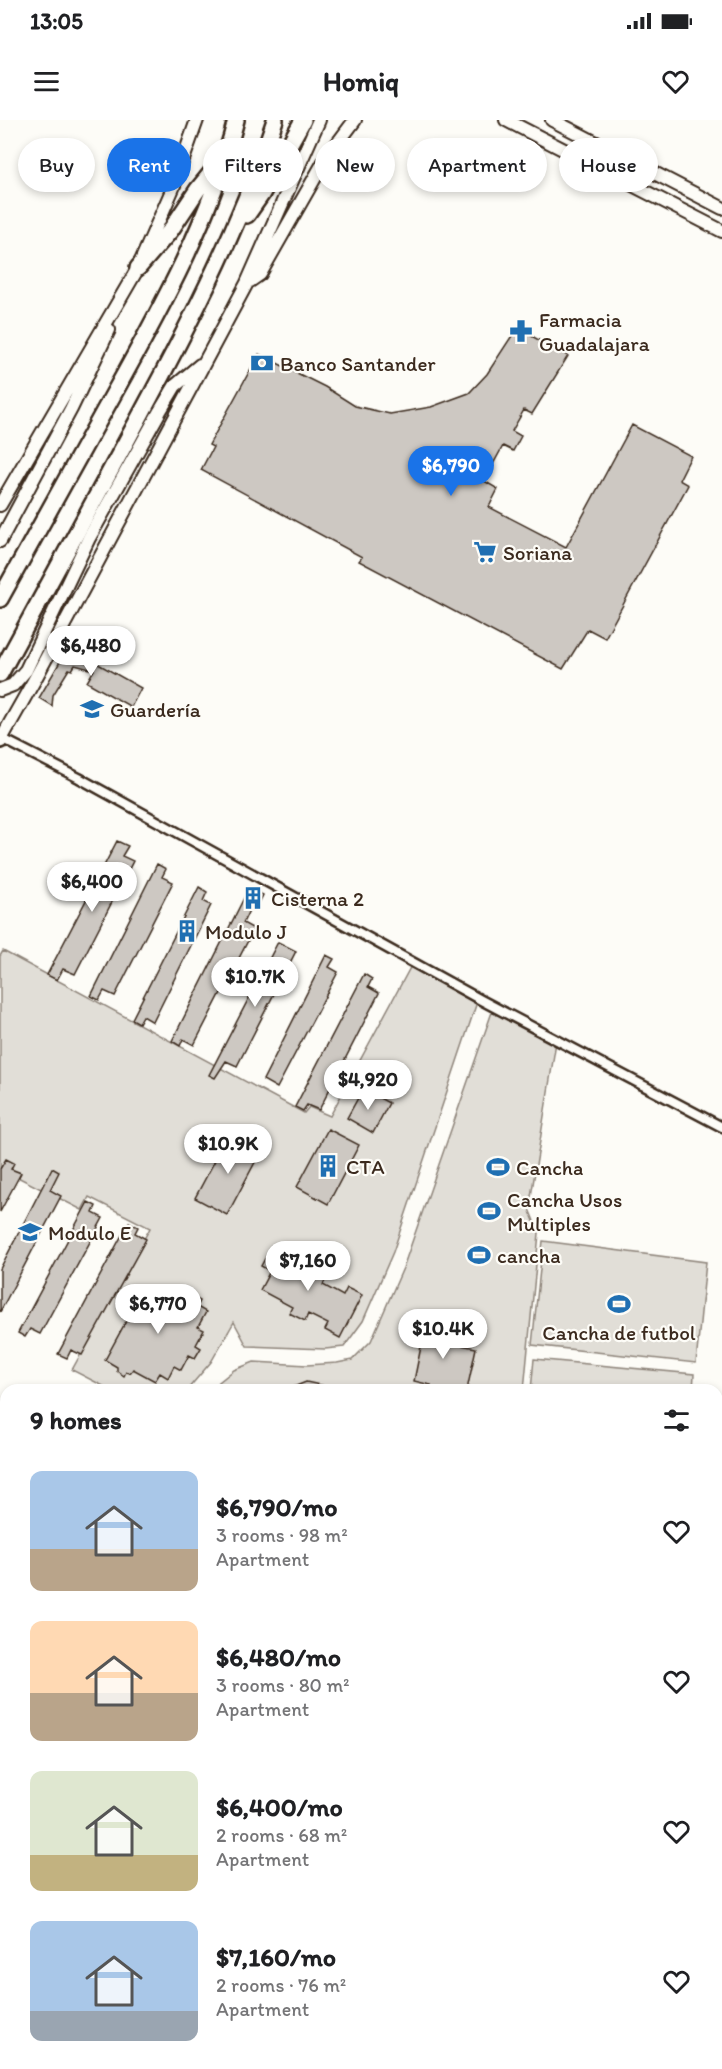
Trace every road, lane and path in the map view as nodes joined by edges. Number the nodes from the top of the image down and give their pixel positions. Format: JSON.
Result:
{"nodes":[{"id":1,"x":197,"y":120,"type":"edge"},
{"id":2,"x":236,"y":120,"type":"edge"},
{"id":3,"x":275,"y":120,"type":"edge"},
{"id":4,"x":303,"y":120,"type":"edge"},
{"id":5,"x":319,"y":120,"type":"edge"},
{"id":6,"x":355,"y":120,"type":"edge"},
{"id":7,"x":506,"y":120,"type":"edge"},
{"id":8,"x":552,"y":120,"type":"edge"},
{"id":9,"x":232,"y":138,"type":"edge"},
{"id":10,"x":203,"y":183,"type":"edge"},
{"id":11,"x":213,"y":192,"type":"edge"},
{"id":12,"x":722,"y":207,"type":"edge"},
{"id":13,"x":722,"y":231,"type":"edge"},
{"id":14,"x":218,"y":267,"type":"junction"},
{"id":15,"x":138,"y":268,"type":"junction"},
{"id":16,"x":247,"y":283,"type":"junction"},
{"id":17,"x":111,"y":314,"type":"junction"},
{"id":18,"x":205,"y":360,"type":"junction"},
{"id":19,"x":0,"y":504,"type":"edge"},
{"id":20,"x":0,"y":541,"type":"edge"},
{"id":21,"x":0,"y":599,"type":"edge"},
{"id":22,"x":0,"y":674,"type":"edge"},
{"id":23,"x":0,"y":690,"type":"edge"},
{"id":24,"x":0,"y":739,"type":"edge"},
{"id":25,"x":722,"y":1127,"type":"edge"}],
"edges":[{"from":1,"to":15,"type":"main road"},
{"from":2,"to":9,"type":"highway"},
{"from":3,"to":14,"type":"highway"},
{"from":4,"to":14,"type":"highway"},
{"from":5,"to":16,"type":"main road"},
{"from":6,"to":16,"type":"main road"},
{"from":7,"to":13,"type":"main road"},
{"from":8,"to":12,"type":"main road"},
{"from":10,"to":15,"type":"highway"},
{"from":11,"to":21,"type":"highway"},
{"from":14,"to":22,"type":"highway"},
{"from":15,"to":17,"type":"main road"},
{"from":16,"to":18,"type":"main road"},
{"from":17,"to":19,"type":"main road"},
{"from":17,"to":20,"type":"main road"},
{"from":18,"to":23,"type":"main road"},
{"from":18,"to":24,"type":"main road"},
{"from":24,"to":25,"type":"street"}]}
